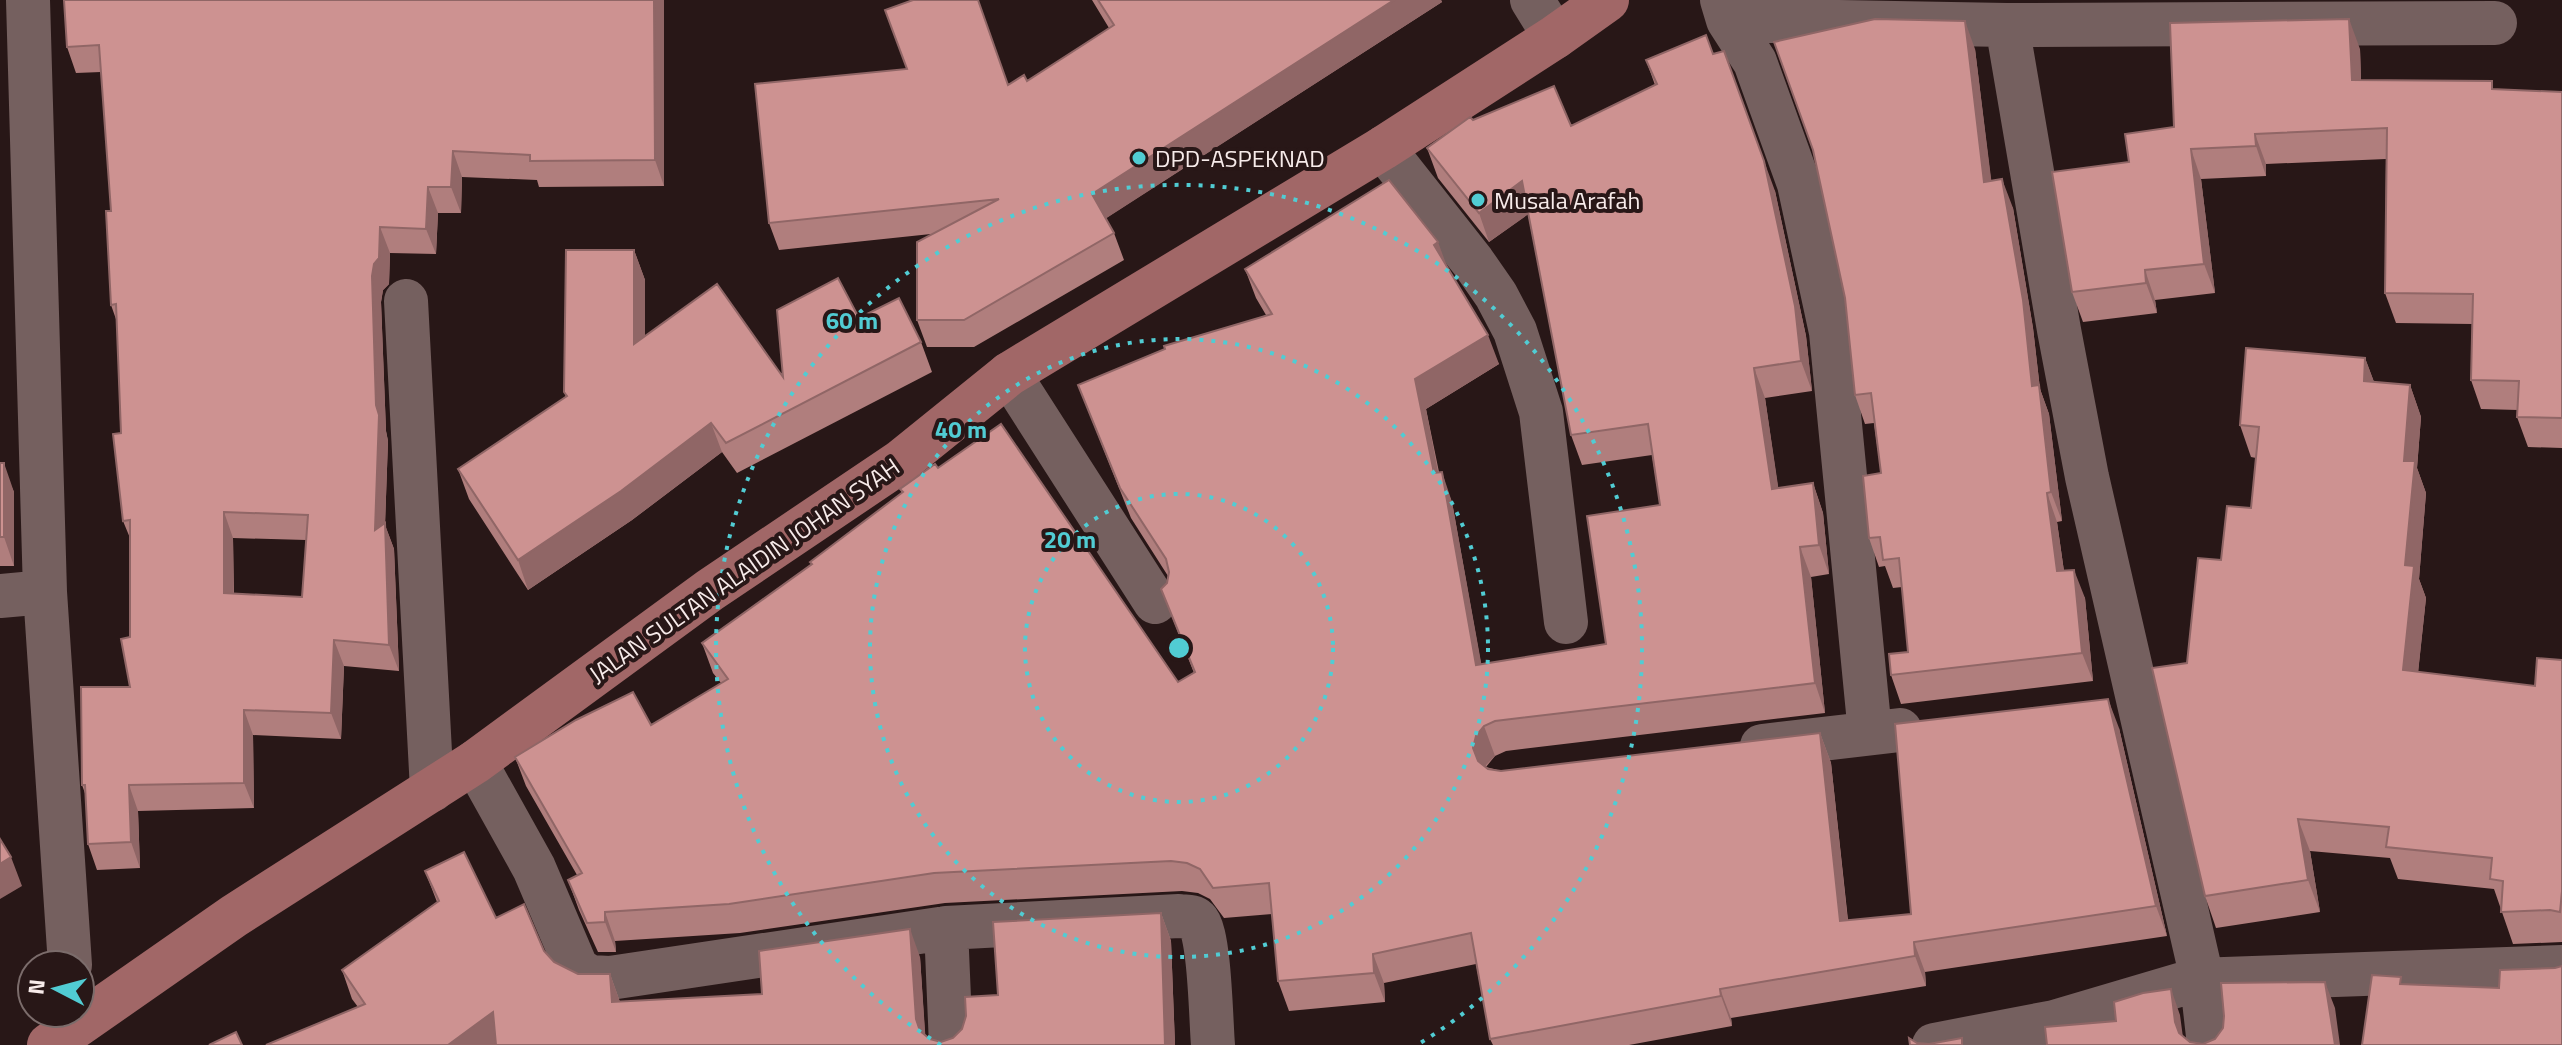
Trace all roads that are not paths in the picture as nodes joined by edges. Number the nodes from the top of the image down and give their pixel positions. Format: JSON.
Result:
{"nodes":[{"id":1,"x":28,"y":0,"type":"edge"},
{"id":2,"x":1532,"y":0,"type":"edge"},
{"id":3,"x":1607,"y":0,"type":"edge"},
{"id":4,"x":1725,"y":10,"type":"edge"},
{"id":5,"x":2495,"y":23,"type":"dead end"},
{"id":6,"x":2007,"y":25,"type":"junction"},
{"id":7,"x":1555,"y":37,"type":"junction"},
{"id":8,"x":1383,"y":148,"type":"junction"},
{"id":9,"x":406,"y":301,"type":"dead end"},
{"id":10,"x":1009,"y":374,"type":"junction"},
{"id":11,"x":45,"y":592,"type":"junction"},
{"id":12,"x":0,"y":596,"type":"edge"},
{"id":13,"x":1155,"y":602,"type":"dead end"},
{"id":14,"x":1566,"y":622,"type":"dead end"},
{"id":15,"x":1933,"y":726,"type":"edge"},
{"id":16,"x":1870,"y":733,"type":"junction"},
{"id":17,"x":1729,"y":750,"type":"edge"},
{"id":18,"x":475,"y":762,"type":"junction"},
{"id":19,"x":432,"y":790,"type":"junction"},
{"id":20,"x":946,"y":928,"type":"junction"},
{"id":21,"x":69,"y":949,"type":"edge"},
{"id":22,"x":2562,"y":967,"type":"edge"},
{"id":23,"x":2202,"y":980,"type":"junction"},
{"id":24,"x":96,"y":1007,"type":"edge"},
{"id":25,"x":951,"y":1045,"type":"edge"},
{"id":26,"x":1213,"y":1045,"type":"edge"},
{"id":27,"x":1934,"y":1045,"type":"edge"},
{"id":28,"x":2209,"y":1045,"type":"edge"}],
"edges":[{"from":1,"to":11,"type":"street"},
{"from":2,"to":7,"type":"street"},
{"from":3,"to":7,"type":"main road","name":"JALAN SULTAN ALAIDIN JOHAN SYAH"},
{"from":4,"to":6,"type":"street"},
{"from":4,"to":16,"type":"street"},
{"from":5,"to":6,"type":"street"},
{"from":6,"to":23,"type":"street"},
{"from":7,"to":8,"type":"main road","name":"JALAN SULTAN ALAIDIN JOHAN SYAH"},
{"from":8,"to":10,"type":"main road","name":"JALAN SULTAN ALAIDIN JOHAN SYAH"},
{"from":8,"to":14,"type":"street"},
{"from":9,"to":19,"type":"street"},
{"from":10,"to":13,"type":"street"},
{"from":10,"to":18,"type":"main road","name":"JALAN SULTAN ALAIDIN JOHAN SYAH"},
{"from":11,"to":12,"type":"street"},
{"from":11,"to":21,"type":"street"},
{"from":15,"to":16,"type":"street"},
{"from":16,"to":17,"type":"street"},
{"from":18,"to":19,"type":"main road","name":"JALAN SULTAN ALAIDIN JOHAN SYAH"},
{"from":18,"to":20,"type":"street"},
{"from":19,"to":24,"type":"main road","name":"JALAN SULTAN ALAIDIN JOHAN SYAH"},
{"from":20,"to":25,"type":"street"},
{"from":20,"to":26,"type":"street"},
{"from":22,"to":23,"type":"street"},
{"from":23,"to":27,"type":"street"},
{"from":23,"to":28,"type":"street"}]}
